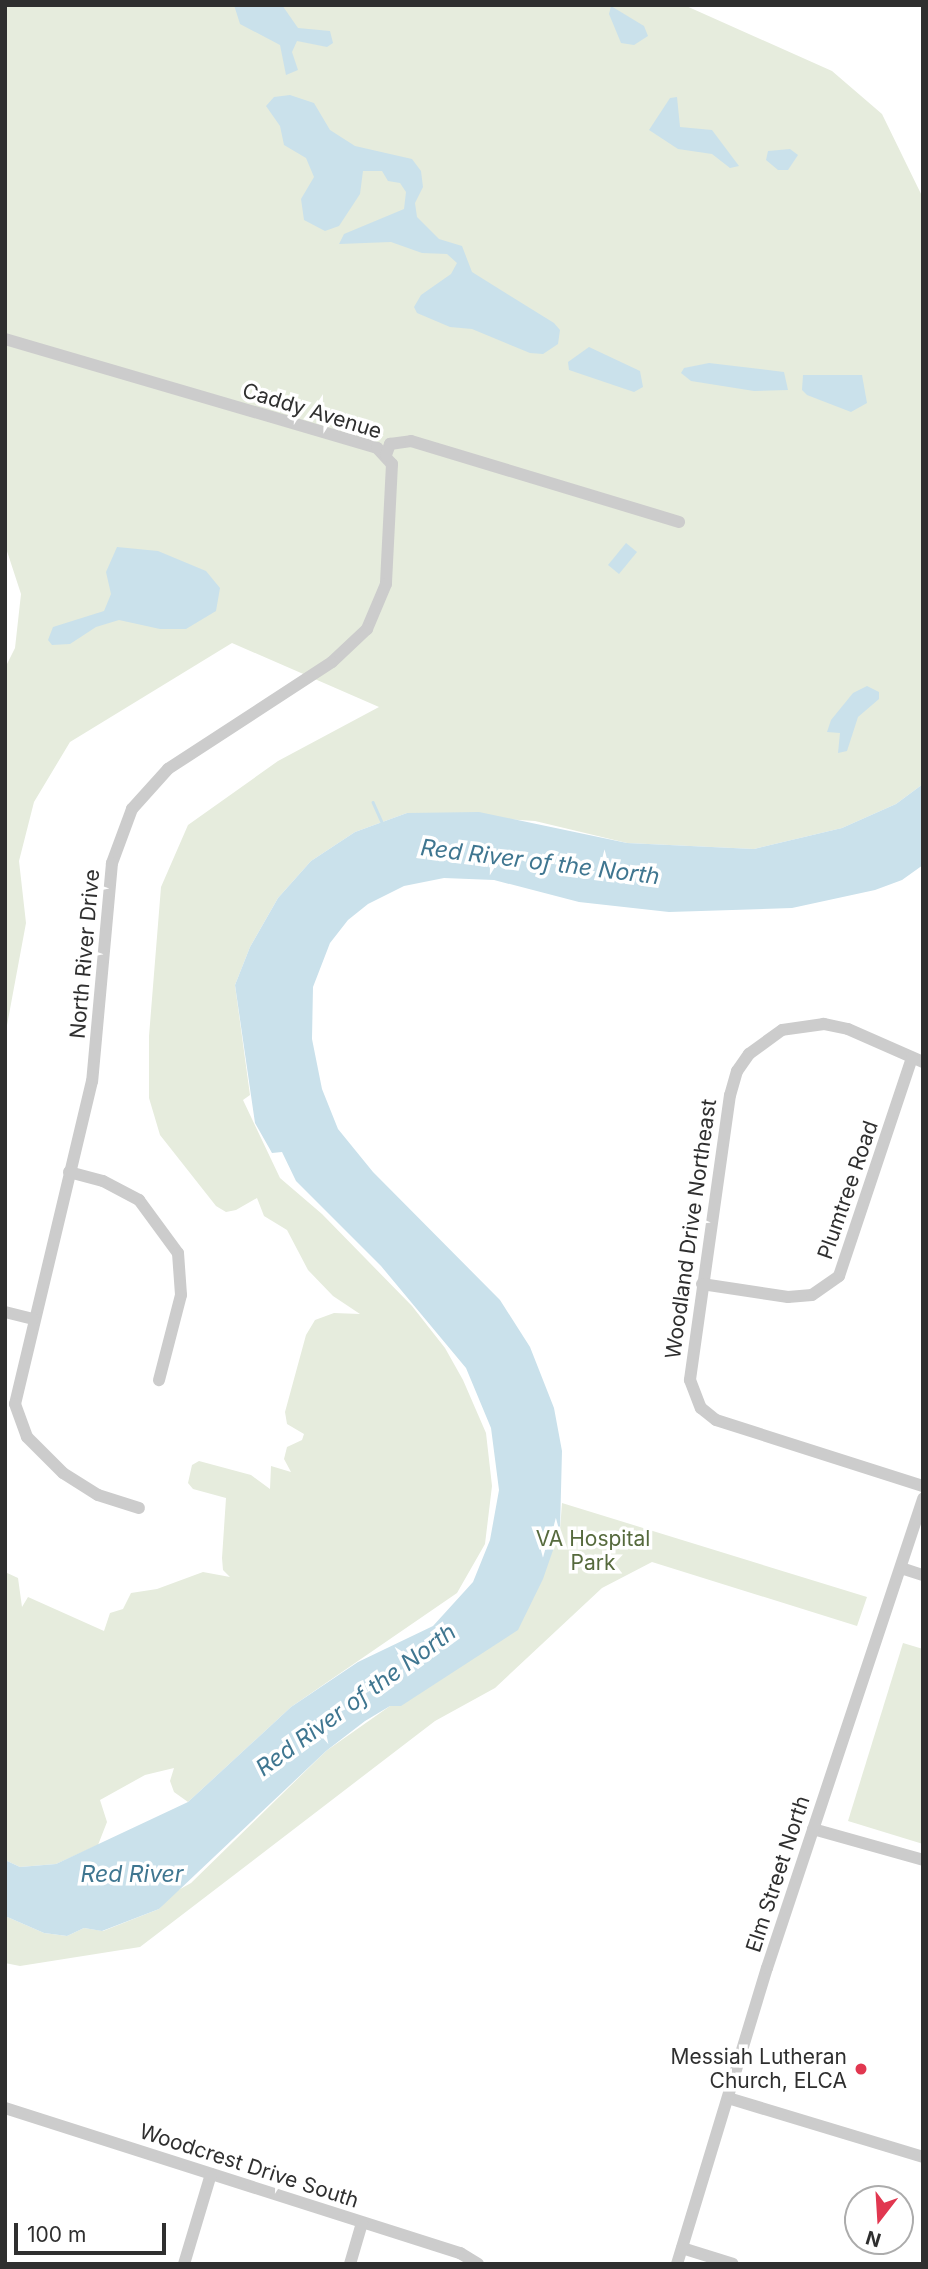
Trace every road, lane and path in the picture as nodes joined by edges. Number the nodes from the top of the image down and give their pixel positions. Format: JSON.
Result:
{"nodes":[{"id":1,"x":5,"y":339,"type":"edge"},
{"id":2,"x":386,"y":455,"type":"junction"},
{"id":3,"x":679,"y":522,"type":"dead end"},
{"id":4,"x":917,"y":1060,"type":"edge"},
{"id":5,"x":69,"y":1172,"type":"junction"},
{"id":6,"x":702,"y":1284,"type":"junction"},
{"id":7,"x":5,"y":1312,"type":"edge"},
{"id":8,"x":33,"y":1319,"type":"junction"},
{"id":9,"x":159,"y":1380,"type":"dead end"},
{"id":10,"x":923,"y":1486,"type":"edge"},
{"id":11,"x":923,"y":1498,"type":"edge"},
{"id":12,"x":139,"y":1508,"type":"dead end"},
{"id":13,"x":901,"y":1568,"type":"junction"},
{"id":14,"x":923,"y":1575,"type":"edge"},
{"id":15,"x":813,"y":1829,"type":"junction"},
{"id":16,"x":923,"y":1860,"type":"edge"},
{"id":17,"x":728,"y":2098,"type":"junction"},
{"id":18,"x":5,"y":2108,"type":"edge"},
{"id":19,"x":923,"y":2157,"type":"edge"},
{"id":20,"x":211,"y":2174,"type":"junction"},
{"id":21,"x":362,"y":2223,"type":"junction"},
{"id":22,"x":682,"y":2248,"type":"junction"},
{"id":23,"x":184,"y":2264,"type":"edge"},
{"id":24,"x":349,"y":2264,"type":"edge"},
{"id":25,"x":478,"y":2264,"type":"edge"},
{"id":26,"x":677,"y":2264,"type":"edge"},
{"id":27,"x":733,"y":2264,"type":"edge"}],
"edges":[{"from":1,"to":2,"type":"street","name":"Caddy Avenue"},
{"from":2,"to":3,"type":"street","name":"Caddy Avenue"},
{"from":2,"to":5,"type":"street","name":"North River Drive"},
{"from":4,"to":6,"type":"street","name":"Plumtree Road"},
{"from":4,"to":6,"type":"street","name":"Woodland Drive Northeast"},
{"from":5,"to":8,"type":"street","name":"North River Drive"},
{"from":5,"to":9,"type":"street"},
{"from":6,"to":10,"type":"street","name":"Woodland Drive Northeast"},
{"from":7,"to":8,"type":"street"},
{"from":8,"to":12,"type":"street","name":"North River Drive"},
{"from":11,"to":13,"type":"street","name":"Elm Street North"},
{"from":13,"to":14,"type":"street"},
{"from":13,"to":15,"type":"street","name":"Elm Street North"},
{"from":15,"to":16,"type":"street"},
{"from":15,"to":17,"type":"street","name":"Elm Street North"},
{"from":17,"to":19,"type":"street"},
{"from":17,"to":22,"type":"street","name":"Elm Street North"},
{"from":18,"to":20,"type":"street","name":"Woodcrest Drive South"},
{"from":20,"to":21,"type":"street","name":"Woodcrest Drive South"},
{"from":20,"to":23,"type":"street"},
{"from":21,"to":24,"type":"street"},
{"from":21,"to":25,"type":"street","name":"Woodcrest Drive South"},
{"from":22,"to":26,"type":"street","name":"Elm Street North"},
{"from":22,"to":27,"type":"street"}]}
